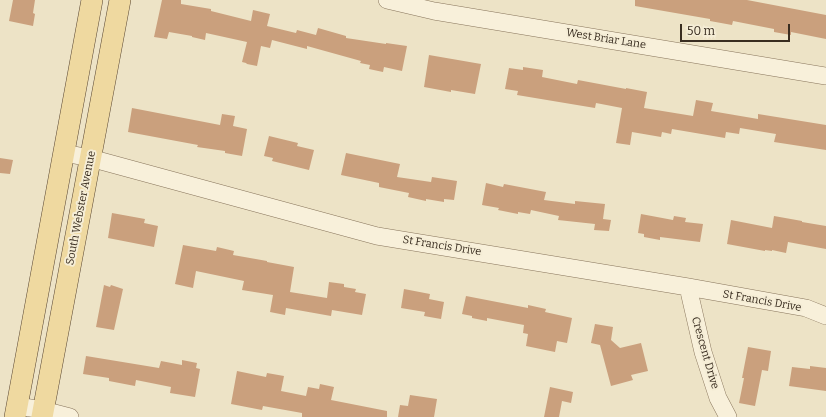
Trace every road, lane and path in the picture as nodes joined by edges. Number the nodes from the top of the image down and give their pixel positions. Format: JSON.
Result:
{"nodes":[{"id":1,"x":92,"y":0,"type":"edge"},
{"id":2,"x":120,"y":0,"type":"edge"},
{"id":3,"x":387,"y":0,"type":"edge"},
{"id":4,"x":826,"y":76,"type":"edge"},
{"id":5,"x":64,"y":153,"type":"junction"},
{"id":6,"x":90,"y":158,"type":"junction"},
{"id":7,"x":688,"y":287,"type":"junction"},
{"id":8,"x":806,"y":308,"type":"junction"},
{"id":9,"x":826,"y":308,"type":"edge"},
{"id":10,"x":826,"y":316,"type":"edge"},
{"id":11,"x":16,"y":411,"type":"edge"},
{"id":12,"x":43,"y":414,"type":"edge"},
{"id":13,"x":70,"y":417,"type":"edge"},
{"id":14,"x":728,"y":417,"type":"edge"}],
"edges":[{"from":1,"to":5,"type":"main road"},
{"from":2,"to":6,"type":"main road","name":"South Webster Avenue"},
{"from":3,"to":4,"type":"street","name":"West Briar Lane"},
{"from":5,"to":6,"type":"street","name":"St Francis Drive"},
{"from":5,"to":11,"type":"main road"},
{"from":6,"to":7,"type":"street","name":"St Francis Drive"},
{"from":6,"to":12,"type":"main road","name":"South Webster Avenue"},
{"from":7,"to":8,"type":"street","name":"St Francis Drive"},
{"from":7,"to":14,"type":"street","name":"Crescent Drive"},
{"from":8,"to":9,"type":"street"},
{"from":8,"to":10,"type":"street","name":"St Francis Drive"},
{"from":11,"to":12,"type":"street"},
{"from":12,"to":13,"type":"street"}]}
